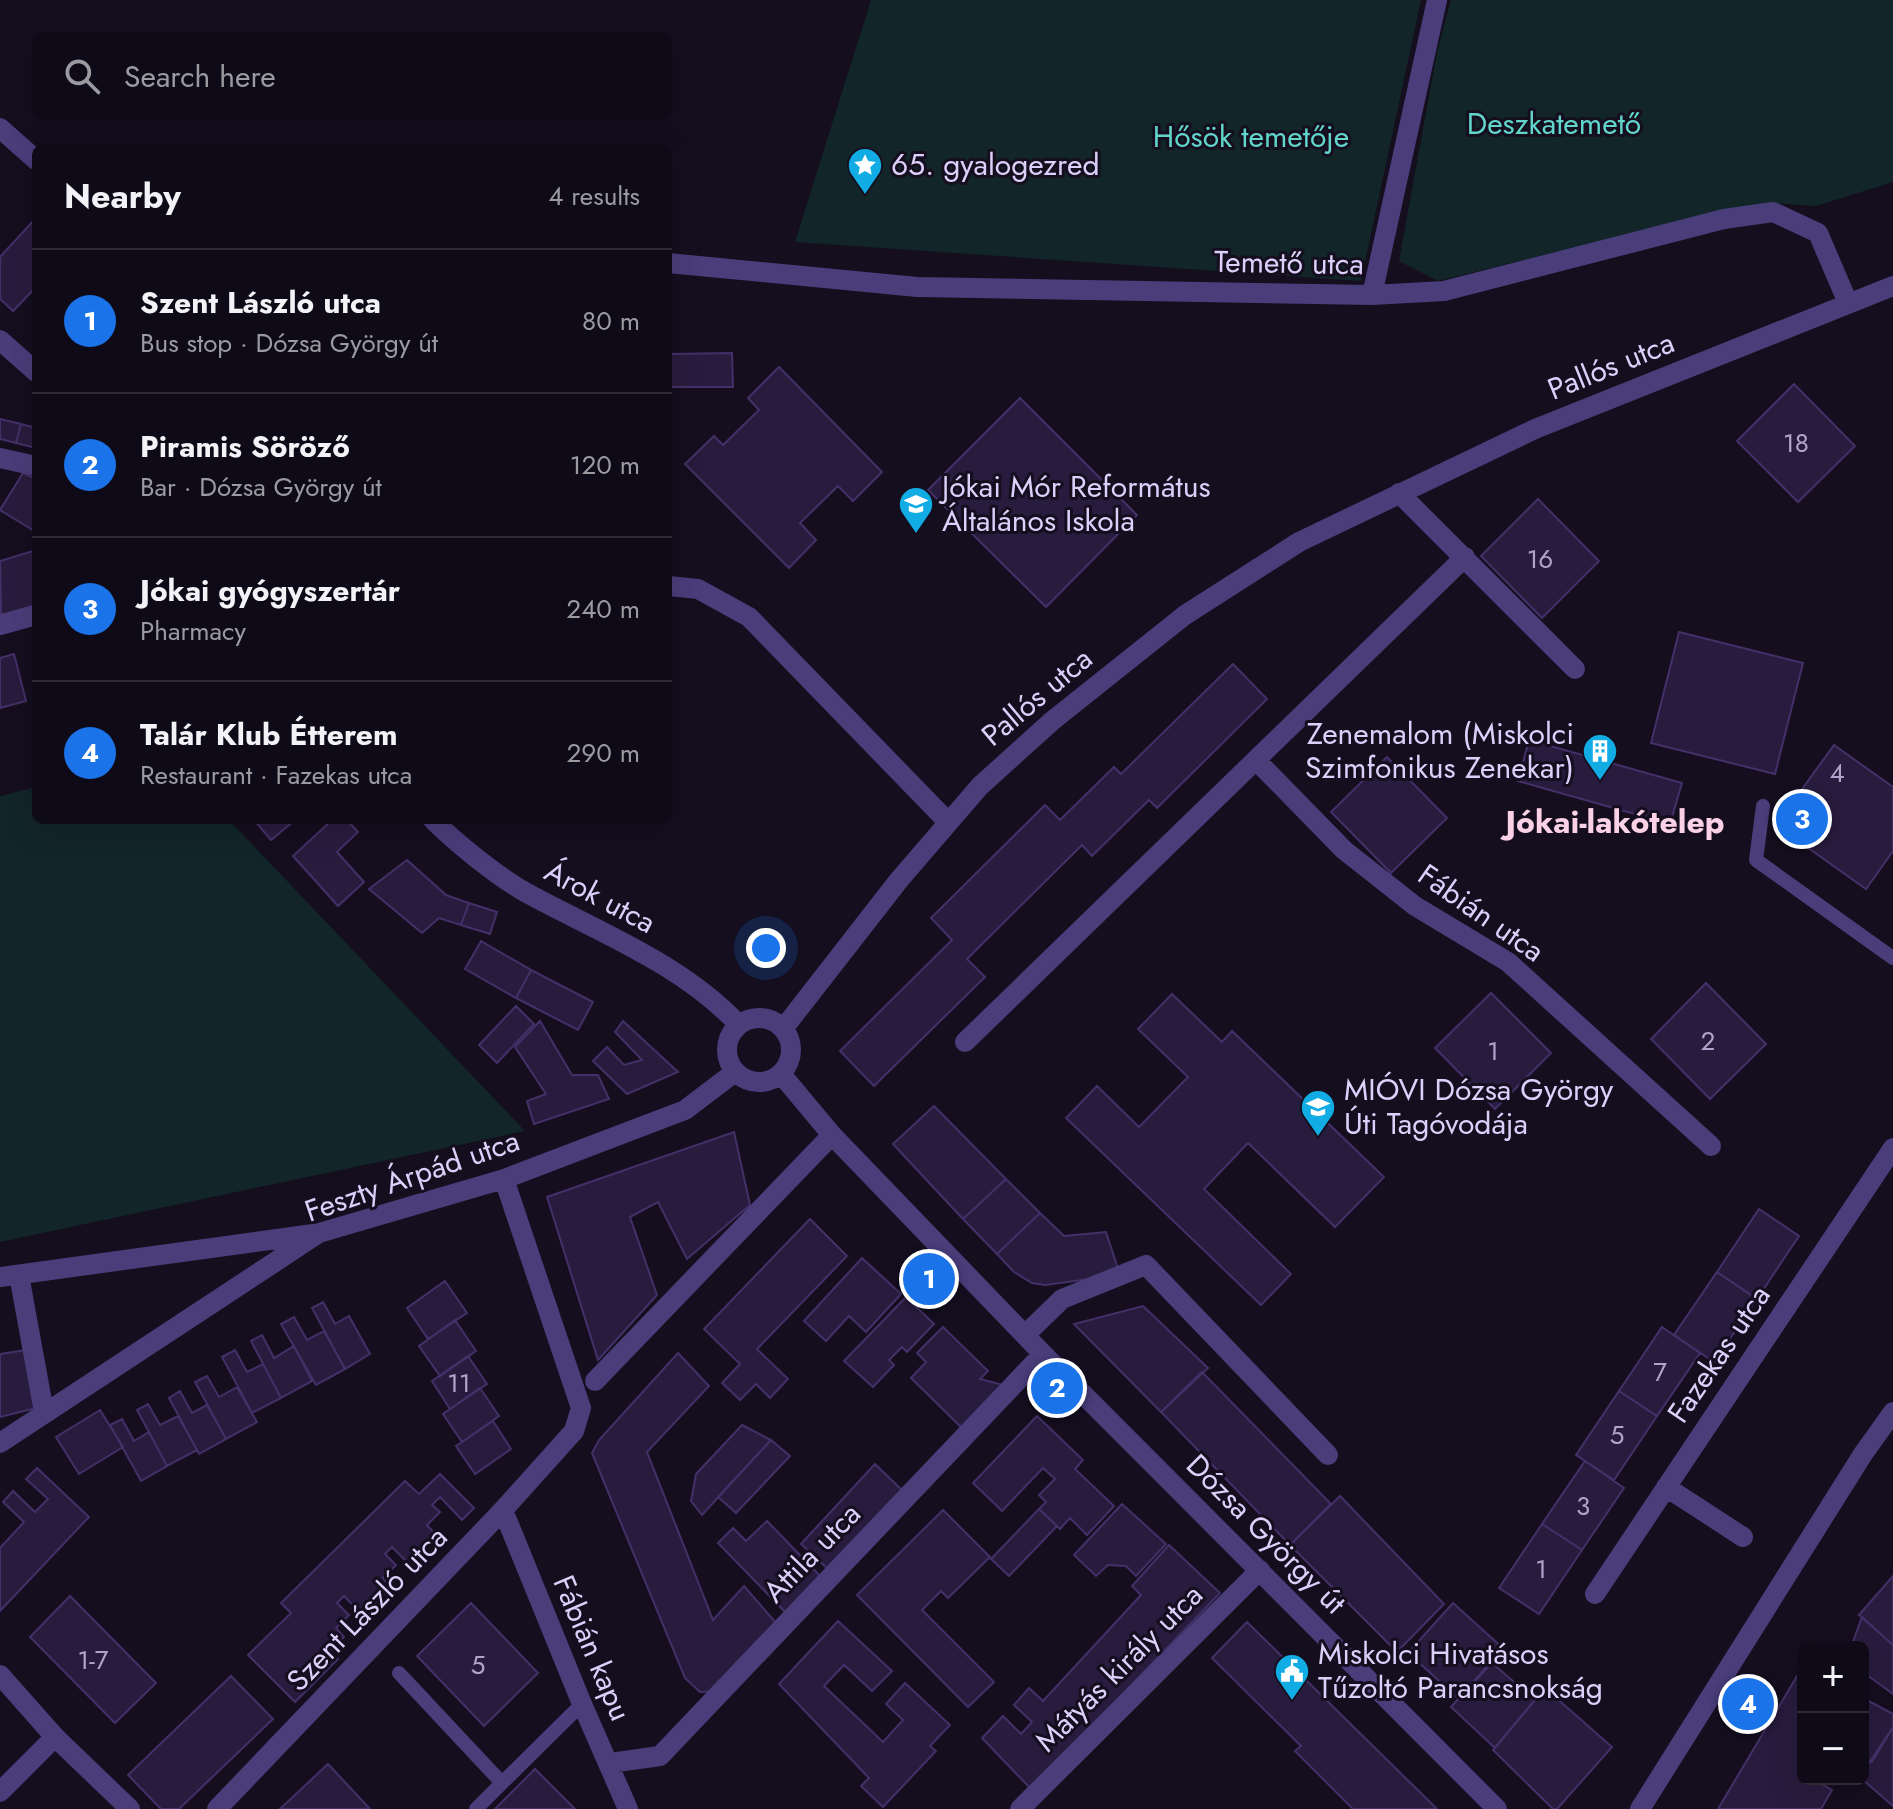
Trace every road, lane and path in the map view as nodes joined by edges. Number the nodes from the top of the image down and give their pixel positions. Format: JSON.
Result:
{"nodes":[{"id":1,"x":1437,"y":0,"type":"edge"},
{"id":2,"x":0,"y":128,"type":"edge"},
{"id":3,"x":32,"y":156,"type":"edge"},
{"id":4,"x":672,"y":263,"type":"edge"},
{"id":5,"x":1893,"y":286,"type":"edge"},
{"id":6,"x":1372,"y":295,"type":"junction"},
{"id":7,"x":1848,"y":303,"type":"junction"},
{"id":8,"x":0,"y":340,"type":"edge"},
{"id":9,"x":32,"y":368,"type":"edge"},
{"id":10,"x":0,"y":458,"type":"edge"},
{"id":11,"x":32,"y":465,"type":"edge"},
{"id":12,"x":1399,"y":493,"type":"junction"},
{"id":13,"x":1465,"y":557,"type":"junction"},
{"id":14,"x":672,"y":586,"type":"edge"},
{"id":15,"x":32,"y":616,"type":"edge"},
{"id":16,"x":0,"y":625,"type":"edge"},
{"id":17,"x":1575,"y":669,"type":"dead end"},
{"id":18,"x":1256,"y":760,"type":"junction"},
{"id":19,"x":1763,"y":806,"type":"dead end"},
{"id":20,"x":948,"y":822,"type":"junction"},
{"id":21,"x":437,"y":824,"type":"edge"},
{"id":22,"x":1893,"y":958,"type":"edge"},
{"id":23,"x":739,"y":1025,"type":"junction"},
{"id":24,"x":783,"y":1029,"type":"junction"},
{"id":25,"x":965,"y":1042,"type":"dead end"},
{"id":26,"x":735,"y":1072,"type":"junction"},
{"id":27,"x":781,"y":1074,"type":"junction"},
{"id":28,"x":832,"y":1135,"type":"junction"},
{"id":29,"x":1711,"y":1146,"type":"dead end"},
{"id":30,"x":1893,"y":1148,"type":"edge"},
{"id":31,"x":504,"y":1179,"type":"junction"},
{"id":32,"x":319,"y":1233,"type":"junction"},
{"id":33,"x":9,"y":1276,"type":"edge"},
{"id":34,"x":1026,"y":1334,"type":"junction"},
{"id":35,"x":1043,"y":1354,"type":"junction"},
{"id":36,"x":595,"y":1381,"type":"dead end"},
{"id":37,"x":44,"y":1412,"type":"junction"},
{"id":38,"x":1893,"y":1412,"type":"edge"},
{"id":39,"x":0,"y":1443,"type":"edge"},
{"id":40,"x":1328,"y":1455,"type":"dead end"},
{"id":41,"x":1666,"y":1487,"type":"junction"},
{"id":42,"x":503,"y":1510,"type":"junction"},
{"id":43,"x":1743,"y":1537,"type":"dead end"},
{"id":44,"x":1260,"y":1570,"type":"junction"},
{"id":45,"x":1595,"y":1594,"type":"dead end"},
{"id":46,"x":399,"y":1673,"type":"dead end"},
{"id":47,"x":0,"y":1675,"type":"edge"},
{"id":48,"x":582,"y":1704,"type":"junction"},
{"id":49,"x":55,"y":1737,"type":"junction"},
{"id":50,"x":610,"y":1763,"type":"junction"},
{"id":51,"x":502,"y":1783,"type":"junction"},
{"id":52,"x":0,"y":1792,"type":"edge"},
{"id":53,"x":130,"y":1809,"type":"edge"},
{"id":54,"x":217,"y":1809,"type":"edge"},
{"id":55,"x":476,"y":1809,"type":"edge"},
{"id":56,"x":628,"y":1809,"type":"edge"},
{"id":57,"x":1020,"y":1809,"type":"edge"},
{"id":58,"x":1497,"y":1809,"type":"edge"},
{"id":59,"x":1640,"y":1809,"type":"edge"}],
"edges":[{"from":1,"to":6,"type":"street"},
{"from":2,"to":3,"type":"street"},
{"from":4,"to":6,"type":"street","name":"Temető utca"},
{"from":5,"to":7,"type":"street","name":"Pallós utca"},
{"from":6,"to":7,"type":"street","name":"Temető utca"},
{"from":7,"to":12,"type":"street","name":"Pallós utca"},
{"from":8,"to":9,"type":"street"},
{"from":10,"to":11,"type":"street"},
{"from":12,"to":13,"type":"street"},
{"from":12,"to":20,"type":"street","name":"Pallós utca"},
{"from":13,"to":17,"type":"street"},
{"from":13,"to":18,"type":"street"},
{"from":14,"to":20,"type":"street"},
{"from":15,"to":16,"type":"street"},
{"from":18,"to":25,"type":"street"},
{"from":18,"to":29,"type":"street","name":"Fábián utca"},
{"from":19,"to":22,"type":"lane"},
{"from":20,"to":24,"type":"street","name":"Pallós utca"},
{"from":21,"to":23,"type":"street","name":"Árok utca"},
{"from":23,"to":24,"type":"street"},
{"from":23,"to":26,"type":"street"},
{"from":24,"to":27,"type":"street"},
{"from":26,"to":27,"type":"street"},
{"from":26,"to":31,"type":"street","name":"Feszty Árpád utca"},
{"from":27,"to":28,"type":"street","name":"Dózsa György út"},
{"from":28,"to":34,"type":"street","name":"Dózsa György út"},
{"from":28,"to":36,"type":"street"},
{"from":30,"to":41,"type":"street","name":"Fazekas utca"},
{"from":31,"to":32,"type":"street","name":"Feszty Árpád utca"},
{"from":31,"to":42,"type":"street","name":"Szent László utca"},
{"from":32,"to":33,"type":"street"},
{"from":32,"to":37,"type":"street","name":"Feszty Árpád utca"},
{"from":33,"to":37,"type":"street"},
{"from":34,"to":35,"type":"street","name":"Dózsa György út"},
{"from":34,"to":40,"type":"street"},
{"from":35,"to":44,"type":"street","name":"Dózsa György út"},
{"from":35,"to":50,"type":"street","name":"Attila utca"},
{"from":37,"to":39,"type":"street","name":"Feszty Árpád utca"},
{"from":38,"to":59,"type":"street"},
{"from":41,"to":43,"type":"street"},
{"from":41,"to":45,"type":"street","name":"Fazekas utca"},
{"from":42,"to":48,"type":"street","name":"Fábián kapu"},
{"from":42,"to":54,"type":"street","name":"Szent László utca"},
{"from":44,"to":57,"type":"street","name":"Mátyás király utca"},
{"from":44,"to":58,"type":"street","name":"Dózsa György út"},
{"from":46,"to":51,"type":"lane"},
{"from":47,"to":49,"type":"street"},
{"from":48,"to":50,"type":"street","name":"Fábián kapu"},
{"from":48,"to":51,"type":"lane"},
{"from":49,"to":52,"type":"street"},
{"from":49,"to":53,"type":"street"},
{"from":50,"to":56,"type":"street","name":"Fábián kapu"},
{"from":51,"to":55,"type":"lane"}]}
